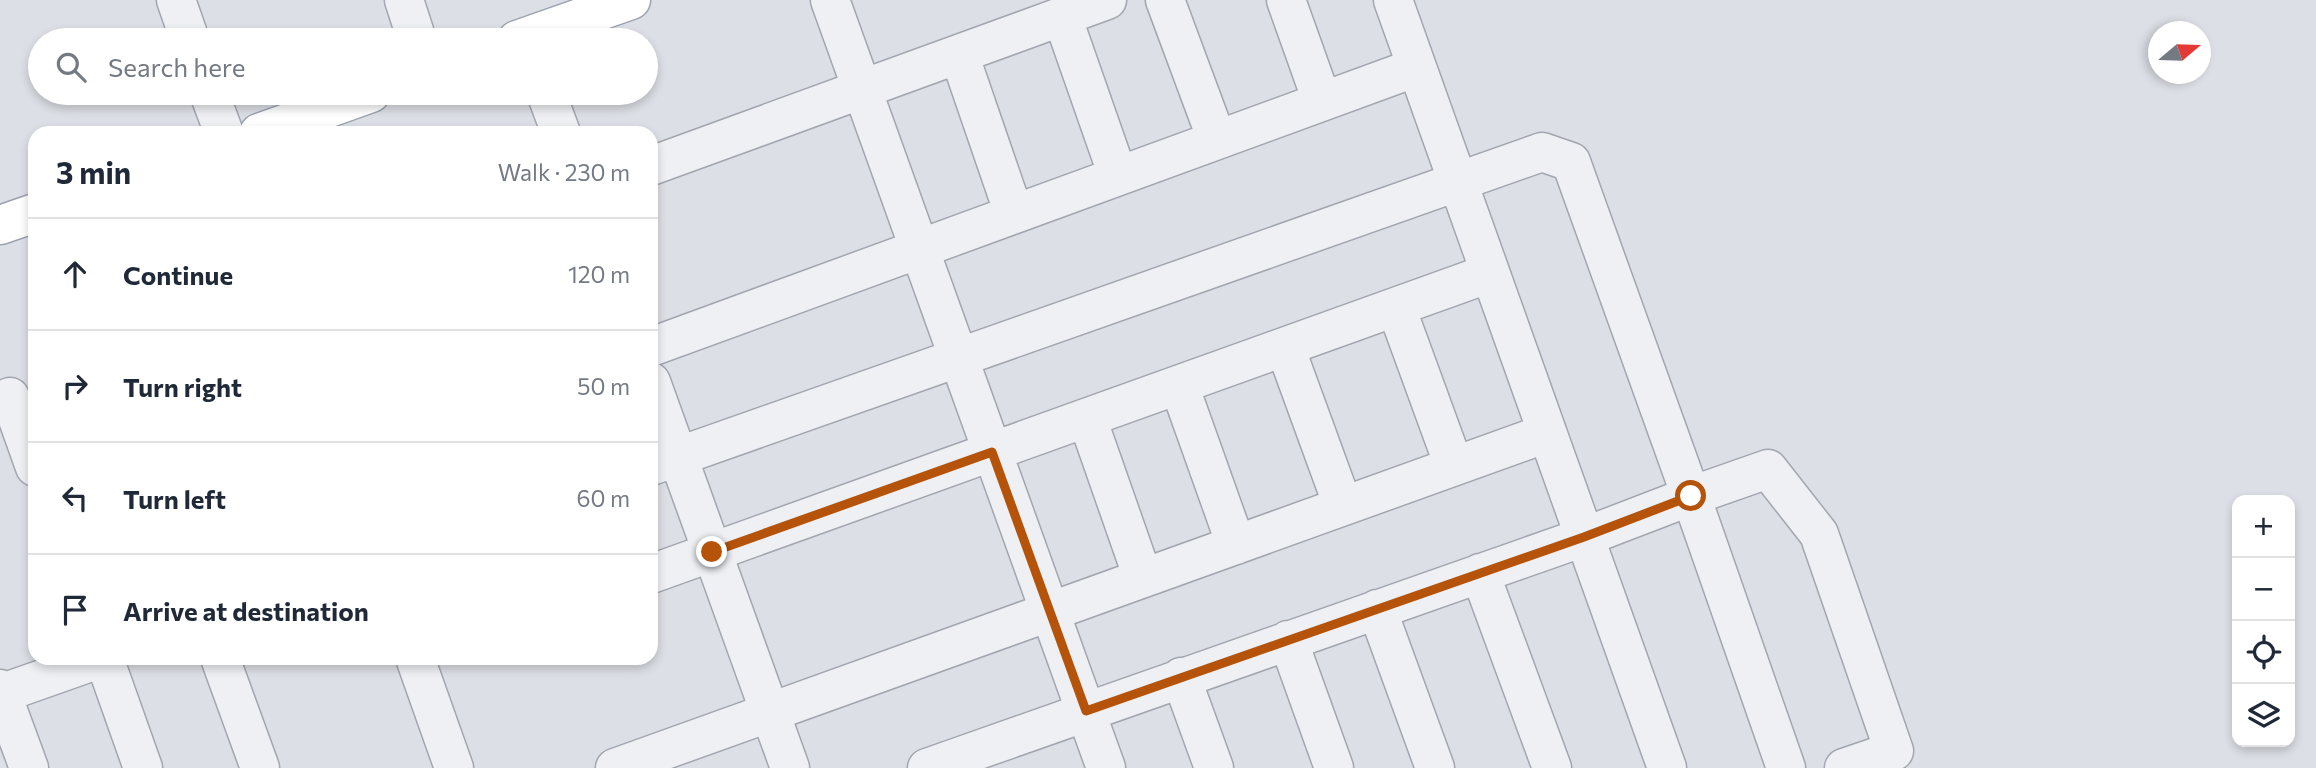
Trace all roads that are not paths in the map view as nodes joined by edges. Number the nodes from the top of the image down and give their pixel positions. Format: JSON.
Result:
{"nodes":[{"id":1,"x":176,"y":0,"type":"edge"},
{"id":2,"x":404,"y":0,"type":"edge"},
{"id":3,"x":631,"y":0,"type":"edge"},
{"id":4,"x":830,"y":0,"type":"edge"},
{"id":5,"x":1107,"y":0,"type":"edge"},
{"id":6,"x":1165,"y":0,"type":"edge"},
{"id":7,"x":1286,"y":0,"type":"edge"},
{"id":8,"x":1393,"y":0,"type":"edge"},
{"id":9,"x":1062,"y":16,"type":"junction"},
{"id":10,"x":186,"y":28,"type":"edge"},
{"id":11,"x":413,"y":28,"type":"edge"},
{"id":12,"x":553,"y":28,"type":"edge"},
{"id":13,"x":959,"y":54,"type":"junction"},
{"id":14,"x":1417,"y":67,"type":"junction"},
{"id":15,"x":862,"y":90,"type":"junction"},
{"id":16,"x":1322,"y":102,"type":"junction"},
{"id":17,"x":214,"y":105,"type":"edge"},
{"id":18,"x":337,"y":105,"type":"edge"},
{"id":19,"x":550,"y":105,"type":"edge"},
{"id":20,"x":221,"y":126,"type":"edge"},
{"id":21,"x":279,"y":126,"type":"edge"},
{"id":22,"x":558,"y":126,"type":"edge"},
{"id":23,"x":1217,"y":140,"type":"junction"},
{"id":24,"x":658,"y":163,"type":"edge"},
{"id":25,"x":1118,"y":176,"type":"junction"},
{"id":26,"x":1457,"y":182,"type":"junction"},
{"id":27,"x":1014,"y":214,"type":"junction"},
{"id":28,"x":28,"y":215,"type":"edge"},
{"id":29,"x":0,"y":225,"type":"edge"},
{"id":30,"x":920,"y":249,"type":"junction"},
{"id":31,"x":1490,"y":273,"type":"junction"},
{"id":32,"x":1396,"y":307,"type":"junction"},
{"id":33,"x":658,"y":344,"type":"edge"},
{"id":34,"x":1285,"y":347,"type":"junction"},
{"id":35,"x":958,"y":357,"type":"junction"},
{"id":36,"x":1179,"y":385,"type":"junction"},
{"id":37,"x":15,"y":395,"type":"edge"},
{"id":38,"x":1087,"y":418,"type":"junction"},
{"id":39,"x":658,"y":425,"type":"edge"},
{"id":40,"x":1547,"y":433,"type":"junction"},
{"id":41,"x":28,"y":442,"type":"edge"},
{"id":42,"x":992,"y":452,"type":"junction"},
{"id":43,"x":664,"y":461,"type":"edge"},
{"id":44,"x":1454,"y":466,"type":"junction"},
{"id":45,"x":1691,"y":496,"type":"junction"},
{"id":46,"x":1343,"y":506,"type":"junction"},
{"id":47,"x":1584,"y":537,"type":"junction"},
{"id":48,"x":1236,"y":545,"type":"junction"},
{"id":49,"x":712,"y":552,"type":"junction"},
{"id":50,"x":658,"y":571,"type":"edge"},
{"id":51,"x":1480,"y":573,"type":"junction"},
{"id":52,"x":1143,"y":578,"type":"junction"},
{"id":53,"x":1377,"y":609,"type":"junction"},
{"id":54,"x":1049,"y":611,"type":"junction"},
{"id":55,"x":1288,"y":640,"type":"junction"},
{"id":56,"x":82,"y":665,"type":"edge"},
{"id":57,"x":106,"y":665,"type":"edge"},
{"id":58,"x":223,"y":665,"type":"edge"},
{"id":59,"x":418,"y":665,"type":"edge"},
{"id":60,"x":1181,"y":677,"type":"junction"},
{"id":61,"x":1,"y":692,"type":"edge"},
{"id":62,"x":1086,"y":711,"type":"junction"},
{"id":63,"x":770,"y":712,"type":"junction"},
{"id":64,"x":1897,"y":759,"type":"edge"},
{"id":65,"x":950,"y":764,"type":"edge"},
{"id":66,"x":29,"y":768,"type":"edge"},
{"id":67,"x":143,"y":768,"type":"edge"},
{"id":68,"x":260,"y":768,"type":"edge"},
{"id":69,"x":454,"y":768,"type":"edge"},
{"id":70,"x":615,"y":768,"type":"edge"},
{"id":71,"x":790,"y":768,"type":"edge"},
{"id":72,"x":1106,"y":768,"type":"edge"},
{"id":73,"x":1214,"y":768,"type":"edge"},
{"id":74,"x":1334,"y":768,"type":"edge"},
{"id":75,"x":1435,"y":768,"type":"edge"},
{"id":76,"x":1552,"y":768,"type":"edge"},
{"id":77,"x":1667,"y":768,"type":"edge"},
{"id":78,"x":1787,"y":768,"type":"edge"},
{"id":79,"x":1844,"y":768,"type":"edge"}],
"edges":[{"from":1,"to":10,"type":"street"},
{"from":2,"to":11,"type":"street"},
{"from":3,"to":12,"type":"main road"},
{"from":4,"to":15,"type":"street"},
{"from":5,"to":9,"type":"street"},
{"from":6,"to":23,"type":"street"},
{"from":7,"to":16,"type":"street"},
{"from":8,"to":14,"type":"street"},
{"from":9,"to":13,"type":"street"},
{"from":9,"to":25,"type":"street"},
{"from":13,"to":15,"type":"street"},
{"from":13,"to":27,"type":"street"},
{"from":14,"to":16,"type":"street"},
{"from":14,"to":26,"type":"street"},
{"from":15,"to":24,"type":"street"},
{"from":15,"to":30,"type":"street"},
{"from":16,"to":23,"type":"street"},
{"from":17,"to":20,"type":"street"},
{"from":18,"to":21,"type":"main road"},
{"from":19,"to":22,"type":"street"},
{"from":23,"to":25,"type":"street"},
{"from":25,"to":27,"type":"street"},
{"from":26,"to":31,"type":"street"},
{"from":26,"to":35,"type":"street"},
{"from":26,"to":45,"type":"street"},
{"from":27,"to":30,"type":"street"},
{"from":28,"to":29,"type":"main road"},
{"from":30,"to":33,"type":"street"},
{"from":30,"to":35,"type":"street"},
{"from":31,"to":32,"type":"street"},
{"from":31,"to":40,"type":"street"},
{"from":32,"to":34,"type":"street"},
{"from":32,"to":44,"type":"street"},
{"from":34,"to":36,"type":"street"},
{"from":34,"to":46,"type":"street"},
{"from":35,"to":42,"type":"street"},
{"from":35,"to":43,"type":"street"},
{"from":36,"to":38,"type":"street"},
{"from":36,"to":48,"type":"street"},
{"from":37,"to":41,"type":"street"},
{"from":38,"to":42,"type":"street"},
{"from":38,"to":52,"type":"street"},
{"from":39,"to":43,"type":"street"},
{"from":40,"to":44,"type":"street"},
{"from":40,"to":47,"type":"street"},
{"from":42,"to":49,"type":"street"},
{"from":42,"to":54,"type":"street"},
{"from":43,"to":49,"type":"street"},
{"from":44,"to":46,"type":"street"},
{"from":45,"to":47,"type":"street"},
{"from":45,"to":64,"type":"street"},
{"from":45,"to":78,"type":"street"},
{"from":46,"to":48,"type":"street"},
{"from":47,"to":51,"type":"street"},
{"from":47,"to":77,"type":"street"},
{"from":48,"to":52,"type":"street"},
{"from":49,"to":50,"type":"street"},
{"from":49,"to":63,"type":"street"},
{"from":51,"to":53,"type":"street"},
{"from":51,"to":76,"type":"street"},
{"from":52,"to":54,"type":"street"},
{"from":53,"to":55,"type":"street"},
{"from":53,"to":75,"type":"street"},
{"from":54,"to":62,"type":"street"},
{"from":54,"to":63,"type":"street"},
{"from":55,"to":60,"type":"street"},
{"from":55,"to":74,"type":"street"},
{"from":56,"to":61,"type":"street"},
{"from":57,"to":67,"type":"street"},
{"from":58,"to":68,"type":"street"},
{"from":59,"to":69,"type":"street"},
{"from":60,"to":62,"type":"street"},
{"from":60,"to":73,"type":"street"},
{"from":61,"to":66,"type":"street"},
{"from":62,"to":65,"type":"street"},
{"from":62,"to":72,"type":"street"},
{"from":63,"to":70,"type":"street"},
{"from":63,"to":71,"type":"street"},
{"from":64,"to":79,"type":"street"}]}
